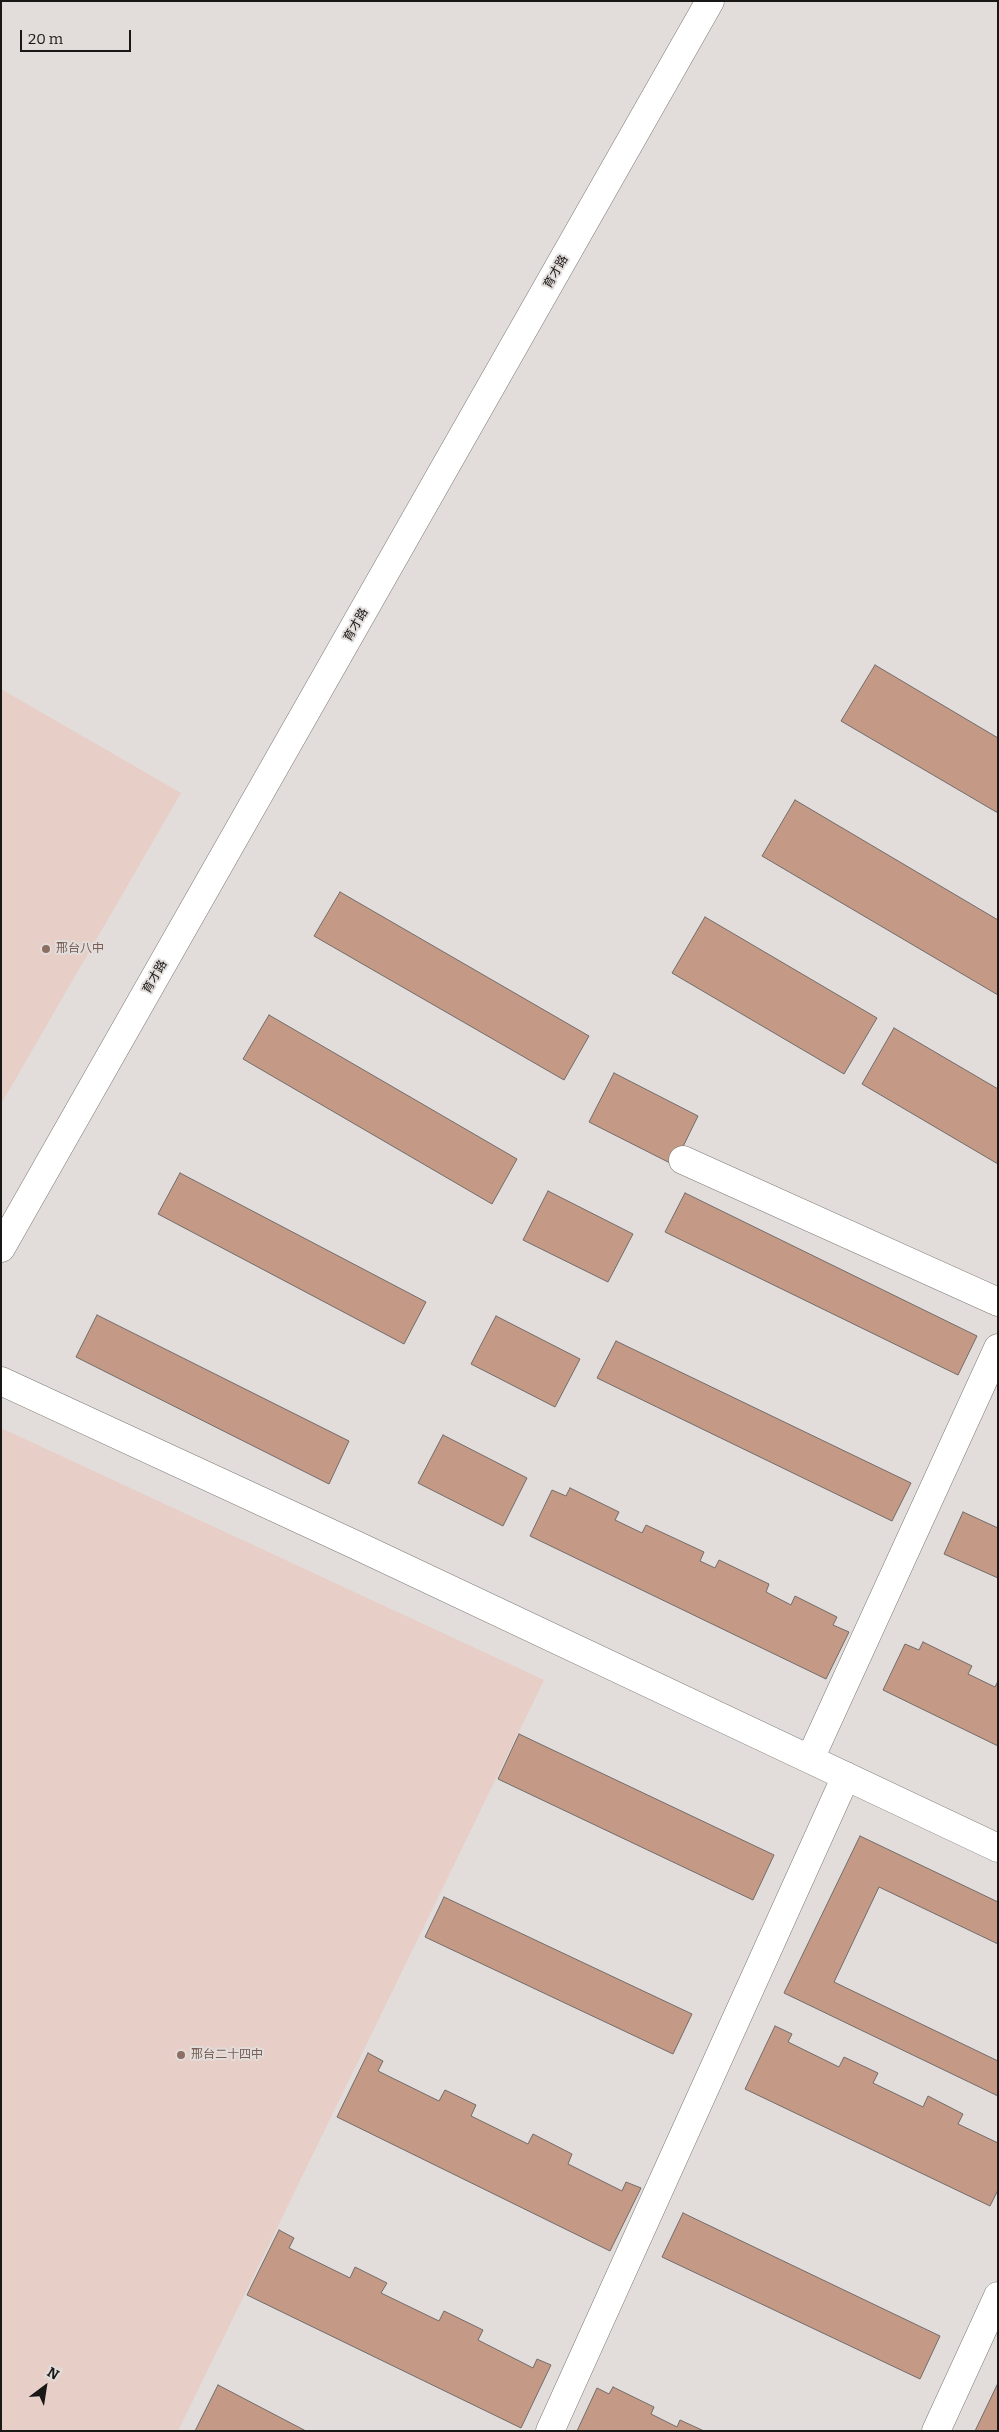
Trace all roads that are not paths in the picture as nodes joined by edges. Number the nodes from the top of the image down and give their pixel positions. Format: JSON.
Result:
{"nodes":[{"id":1,"x":710,"y":1,"type":"edge"},
{"id":2,"x":683,"y":1160,"type":"dead end"},
{"id":3,"x":1,"y":1248,"type":"edge"},
{"id":4,"x":998,"y":1302,"type":"edge"},
{"id":5,"x":998,"y":1348,"type":"edge"},
{"id":6,"x":1,"y":1381,"type":"edge"},
{"id":7,"x":810,"y":1759,"type":"junction"},
{"id":8,"x":846,"y":1776,"type":"junction"},
{"id":9,"x":998,"y":1848,"type":"edge"},
{"id":10,"x":998,"y":2296,"type":"edge"},
{"id":11,"x":550,"y":2431,"type":"edge"},
{"id":12,"x":936,"y":2431,"type":"edge"}],
"edges":[{"from":1,"to":3,"type":"street","name":"育才路"},
{"from":2,"to":4,"type":"street"},
{"from":5,"to":7,"type":"street"},
{"from":6,"to":7,"type":"street"},
{"from":7,"to":8,"type":"street"},
{"from":8,"to":9,"type":"street"},
{"from":8,"to":11,"type":"street"},
{"from":10,"to":12,"type":"street"}]}
